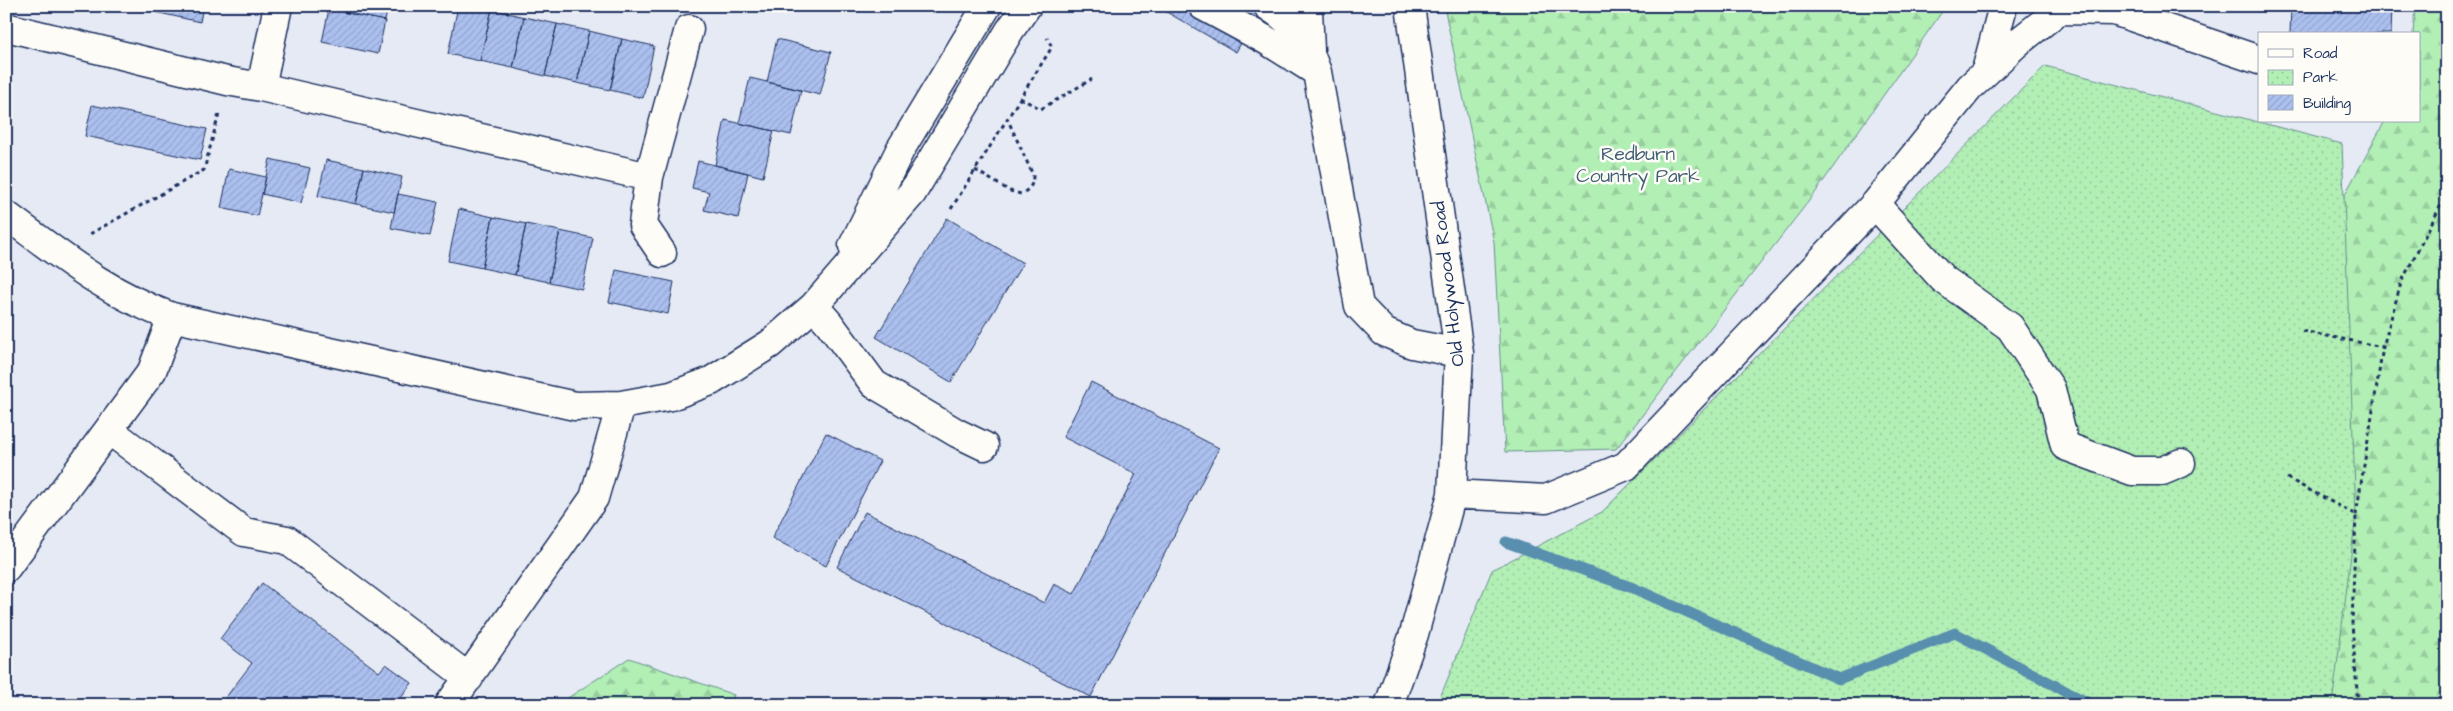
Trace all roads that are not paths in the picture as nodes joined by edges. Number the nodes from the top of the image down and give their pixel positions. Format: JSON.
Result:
{"nodes":[{"id":1,"x":278,"y":6,"type":"edge"},
{"id":2,"x":987,"y":6,"type":"edge"},
{"id":3,"x":1027,"y":6,"type":"edge"},
{"id":4,"x":1203,"y":6,"type":"edge"},
{"id":5,"x":1268,"y":6,"type":"edge"},
{"id":6,"x":1305,"y":6,"type":"edge"},
{"id":7,"x":1410,"y":6,"type":"edge"},
{"id":8,"x":2003,"y":6,"type":"edge"},
{"id":9,"x":6,"y":27,"type":"edge"},
{"id":10,"x":690,"y":29,"type":"dead end"},
{"id":11,"x":2258,"y":60,"type":"edge"},
{"id":12,"x":1313,"y":61,"type":"junction"},
{"id":13,"x":1986,"y":71,"type":"junction"},
{"id":14,"x":261,"y":87,"type":"junction"},
{"id":15,"x":649,"y":177,"type":"junction"},
{"id":16,"x":1875,"y":204,"type":"junction"},
{"id":17,"x":6,"y":215,"type":"edge"},
{"id":18,"x":662,"y":253,"type":"dead end"},
{"id":19,"x":835,"y":281,"type":"junction"},
{"id":20,"x":814,"y":306,"type":"junction"},
{"id":21,"x":172,"y":317,"type":"junction"},
{"id":22,"x":1459,"y":354,"type":"junction"},
{"id":23,"x":621,"y":405,"type":"junction"},
{"id":24,"x":109,"y":430,"type":"junction"},
{"id":25,"x":984,"y":446,"type":"dead end"},
{"id":26,"x":2180,"y":463,"type":"dead end"},
{"id":27,"x":1452,"y":494,"type":"junction"},
{"id":28,"x":6,"y":568,"type":"edge"},
{"id":29,"x":468,"y":678,"type":"junction"},
{"id":30,"x":448,"y":705,"type":"edge"},
{"id":31,"x":1389,"y":705,"type":"edge"}],
"edges":[{"from":1,"to":14,"type":"street"},
{"from":2,"to":19,"type":"street"},
{"from":3,"to":19,"type":"street"},
{"from":4,"to":12,"type":"street"},
{"from":5,"to":12,"type":"street"},
{"from":6,"to":12,"type":"street"},
{"from":7,"to":22,"type":"street","name":"Old Holywood Road"},
{"from":8,"to":13,"type":"street"},
{"from":9,"to":14,"type":"street"},
{"from":10,"to":15,"type":"street"},
{"from":11,"to":13,"type":"street"},
{"from":12,"to":22,"type":"street"},
{"from":13,"to":16,"type":"street"},
{"from":14,"to":15,"type":"street"},
{"from":15,"to":18,"type":"street"},
{"from":16,"to":26,"type":"street"},
{"from":16,"to":27,"type":"street"},
{"from":17,"to":21,"type":"street"},
{"from":19,"to":20,"type":"street"},
{"from":20,"to":23,"type":"street"},
{"from":20,"to":25,"type":"street"},
{"from":21,"to":23,"type":"street"},
{"from":21,"to":24,"type":"street"},
{"from":22,"to":27,"type":"street","name":"Old Holywood Road"},
{"from":23,"to":29,"type":"street"},
{"from":24,"to":28,"type":"street"},
{"from":24,"to":29,"type":"street"},
{"from":27,"to":31,"type":"street","name":"Old Holywood Road"},
{"from":29,"to":30,"type":"street"}]}
